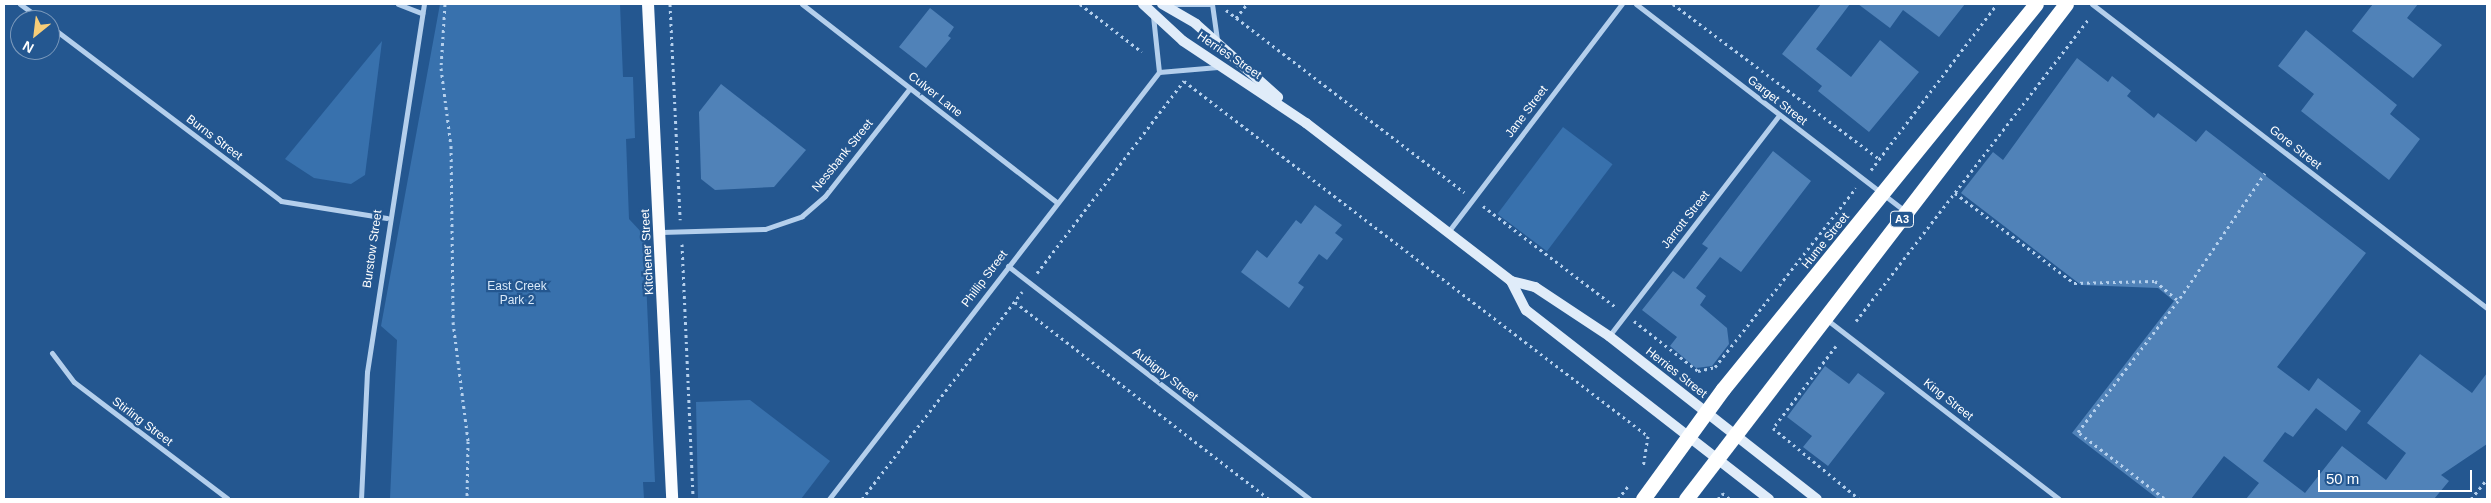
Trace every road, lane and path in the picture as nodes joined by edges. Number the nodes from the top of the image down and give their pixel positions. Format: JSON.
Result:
{"nodes":[{"id":1,"x":398,"y":4,"type":"edge"},
{"id":2,"x":424,"y":4,"type":"edge"},
{"id":3,"x":445,"y":4,"type":"edge"},
{"id":4,"x":648,"y":4,"type":"edge"},
{"id":5,"x":670,"y":4,"type":"edge"},
{"id":6,"x":802,"y":4,"type":"edge"},
{"id":7,"x":1080,"y":4,"type":"edge"},
{"id":8,"x":1143,"y":4,"type":"edge"},
{"id":9,"x":1162,"y":4,"type":"edge"},
{"id":10,"x":1170,"y":4,"type":"edge"},
{"id":11,"x":1212,"y":4,"type":"edge"},
{"id":12,"x":1218,"y":4,"type":"edge"},
{"id":13,"x":1247,"y":4,"type":"edge"},
{"id":14,"x":1622,"y":4,"type":"edge"},
{"id":15,"x":1636,"y":4,"type":"edge"},
{"id":16,"x":1672,"y":4,"type":"edge"},
{"id":17,"x":1997,"y":4,"type":"edge"},
{"id":18,"x":2036,"y":4,"type":"edge"},
{"id":19,"x":2066,"y":4,"type":"edge"},
{"id":20,"x":2092,"y":4,"type":"edge"},
{"id":21,"x":2097,"y":8,"type":"junction"},
{"id":22,"x":1152,"y":12,"type":"junction"},
{"id":23,"x":422,"y":13,"type":"junction"},
{"id":24,"x":1236,"y":18,"type":"junction"},
{"id":25,"x":60,"y":34,"type":"edge"},
{"id":26,"x":1218,"y":44,"type":"junction"},
{"id":27,"x":1142,"y":52,"type":"dead end"},
{"id":28,"x":1224,"y":68,"type":"junction"},
{"id":29,"x":1159,"y":72,"type":"junction"},
{"id":30,"x":910,"y":88,"type":"junction"},
{"id":31,"x":1779,"y":115,"type":"junction"},
{"id":32,"x":1306,"y":123,"type":"junction"},
{"id":33,"x":1878,"y":158,"type":"junction"},
{"id":34,"x":2265,"y":173,"type":"dead end"},
{"id":35,"x":1863,"y":179,"type":"junction"},
{"id":36,"x":1955,"y":193,"type":"junction"},
{"id":37,"x":1883,"y":194,"type":"junction"},
{"id":38,"x":1473,"y":198,"type":"junction"},
{"id":39,"x":1056,"y":202,"type":"junction"},
{"id":40,"x":1907,"y":212,"type":"junction"},
{"id":41,"x":387,"y":218,"type":"junction"},
{"id":42,"x":681,"y":231,"type":"junction"},
{"id":43,"x":661,"y":232,"type":"junction"},
{"id":44,"x":1448,"y":232,"type":"junction"},
{"id":45,"x":1008,"y":266,"type":"junction"},
{"id":46,"x":1511,"y":281,"type":"junction"},
{"id":47,"x":1030,"y":283,"type":"junction"},
{"id":48,"x":2178,"y":300,"type":"junction"},
{"id":49,"x":1015,"y":302,"type":"junction"},
{"id":50,"x":2487,"y":308,"type":"edge"},
{"id":51,"x":1625,"y":315,"type":"junction"},
{"id":52,"x":1824,"y":317,"type":"junction"},
{"id":53,"x":1856,"y":321,"type":"dead end"},
{"id":54,"x":1608,"y":336,"type":"junction"},
{"id":55,"x":1836,"y":346,"type":"dead end"},
{"id":56,"x":52,"y":354,"type":"dead end"},
{"id":57,"x":1706,"y":412,"type":"junction"},
{"id":58,"x":1734,"y":432,"type":"junction"},
{"id":59,"x":1686,"y":437,"type":"junction"},
{"id":60,"x":1715,"y":458,"type":"junction"},
{"id":61,"x":1638,"y":474,"type":"dead end"},
{"id":62,"x":2487,"y":479,"type":"edge"},
{"id":63,"x":1633,"y":480,"type":"dead end"},
{"id":64,"x":2164,"y":498,"type":"dead end"},
{"id":65,"x":228,"y":499,"type":"edge"},
{"id":66,"x":361,"y":499,"type":"edge"},
{"id":67,"x":467,"y":499,"type":"edge"},
{"id":68,"x":672,"y":499,"type":"edge"},
{"id":69,"x":692,"y":499,"type":"edge"},
{"id":70,"x":829,"y":499,"type":"edge"},
{"id":71,"x":862,"y":499,"type":"edge"},
{"id":72,"x":1269,"y":499,"type":"edge"},
{"id":73,"x":1310,"y":499,"type":"edge"},
{"id":74,"x":1618,"y":499,"type":"edge"},
{"id":75,"x":1643,"y":499,"type":"edge"},
{"id":76,"x":1686,"y":499,"type":"edge"},
{"id":77,"x":1718,"y":499,"type":"edge"},
{"id":78,"x":1730,"y":499,"type":"edge"},
{"id":79,"x":1769,"y":499,"type":"edge"},
{"id":80,"x":1817,"y":499,"type":"edge"},
{"id":81,"x":1859,"y":499,"type":"edge"},
{"id":82,"x":2059,"y":499,"type":"edge"},
{"id":83,"x":2472,"y":499,"type":"edge"}],
"edges":[{"from":1,"to":23,"type":"street"},
{"from":2,"to":23,"type":"street","name":"Burstow Street"},
{"from":3,"to":67,"type":"path"},
{"from":4,"to":43,"type":"main road","name":"Kitchener Street"},
{"from":5,"to":42,"type":"path"},
{"from":6,"to":30,"type":"street","name":"Culver Lane"},
{"from":7,"to":27,"type":"path"},
{"from":8,"to":22,"type":"main road","name":"Herries Street"},
{"from":9,"to":26,"type":"main road","name":"Herries Street"},
{"from":10,"to":11,"type":"street"},
{"from":11,"to":26,"type":"street"},
{"from":12,"to":24,"type":"path"},
{"from":13,"to":24,"type":"path"},
{"from":14,"to":38,"type":"street","name":"Jane Street"},
{"from":15,"to":31,"type":"street","name":"Garget Street"},
{"from":16,"to":33,"type":"path"},
{"from":17,"to":33,"type":"path"},
{"from":18,"to":37,"type":"highway","name":"Hume Street","number":"A3"},
{"from":19,"to":40,"type":"highway","number":"A3"},
{"from":20,"to":21,"type":"street","name":"Gore Street"},
{"from":21,"to":36,"type":"path"},
{"from":21,"to":50,"type":"street","name":"Gore Street"},
{"from":22,"to":28,"type":"main road","name":"Herries Street"},
{"from":22,"to":29,"type":"street"},
{"from":23,"to":41,"type":"street","name":"Burstow Street"},
{"from":24,"to":38,"type":"path"},
{"from":25,"to":41,"type":"street","name":"Burns Street"},
{"from":26,"to":32,"type":"main road","name":"Herries Street"},
{"from":28,"to":29,"type":"street"},
{"from":28,"to":32,"type":"main road","name":"Herries Street"},
{"from":29,"to":39,"type":"street","name":"Phillip Street"},
{"from":30,"to":39,"type":"street","name":"Culver Lane"},
{"from":30,"to":42,"type":"street","name":"Nessbank Street"},
{"from":31,"to":35,"type":"street","name":"Garget Street"},
{"from":31,"to":51,"type":"street","name":"Jarrott Street"},
{"from":32,"to":44,"type":"main road","name":"Herries Street"},
{"from":33,"to":35,"type":"path"},
{"from":34,"to":48,"type":"path"},
{"from":35,"to":37,"type":"street","name":"Garget Street"},
{"from":35,"to":51,"type":"path"},
{"from":36,"to":48,"type":"path"},
{"from":36,"to":53,"type":"path"},
{"from":37,"to":40,"type":"street","name":"Garget Street"},
{"from":37,"to":57,"type":"highway","name":"Hume Street","number":"A3"},
{"from":38,"to":44,"type":"street","name":"Jane Street"},
{"from":38,"to":51,"type":"path"},
{"from":39,"to":45,"type":"street","name":"Phillip Street"},
{"from":40,"to":52,"type":"highway","number":"A3"},
{"from":41,"to":66,"type":"street","name":"Burstow Street"},
{"from":42,"to":43,"type":"street","name":"Nessbank Street"},
{"from":42,"to":69,"type":"path"},
{"from":43,"to":68,"type":"main road","name":"Kitchener Street"},
{"from":44,"to":46,"type":"main road","name":"Herries Street"},
{"from":45,"to":47,"type":"street","name":"Aubigny Street"},
{"from":45,"to":70,"type":"street","name":"Phillip Street"},
{"from":46,"to":54,"type":"main road","name":"Herries Street"},
{"from":46,"to":59,"type":"main road","name":"Herries Street"},
{"from":47,"to":49,"type":"path"},
{"from":47,"to":61,"type":"path"},
{"from":47,"to":73,"type":"street","name":"Aubigny Street"},
{"from":48,"to":64,"type":"path"},
{"from":49,"to":71,"type":"path"},
{"from":49,"to":72,"type":"path"},
{"from":51,"to":54,"type":"street","name":"Jarrott Street"},
{"from":52,"to":58,"type":"highway","number":"A3"},
{"from":52,"to":82,"type":"street","name":"King Street"},
{"from":54,"to":57,"type":"main road","name":"Herries Street"},
{"from":55,"to":81,"type":"path"},
{"from":56,"to":65,"type":"street","name":"Stirling Street"},
{"from":57,"to":58,"type":"main road","name":"Herries Street"},
{"from":57,"to":59,"type":"highway","name":"Hume Street","number":"A3"},
{"from":58,"to":60,"type":"highway","number":"A3"},
{"from":58,"to":80,"type":"main road","name":"Herries Street"},
{"from":59,"to":60,"type":"main road","name":"Herries Street"},
{"from":59,"to":75,"type":"highway","name":"Hume Street","number":"A3"},
{"from":60,"to":76,"type":"highway","number":"A3"},
{"from":60,"to":79,"type":"main road","name":"Herries Street"},
{"from":62,"to":83,"type":"path"},
{"from":63,"to":74,"type":"path"},
{"from":77,"to":78,"type":"path"}]}
